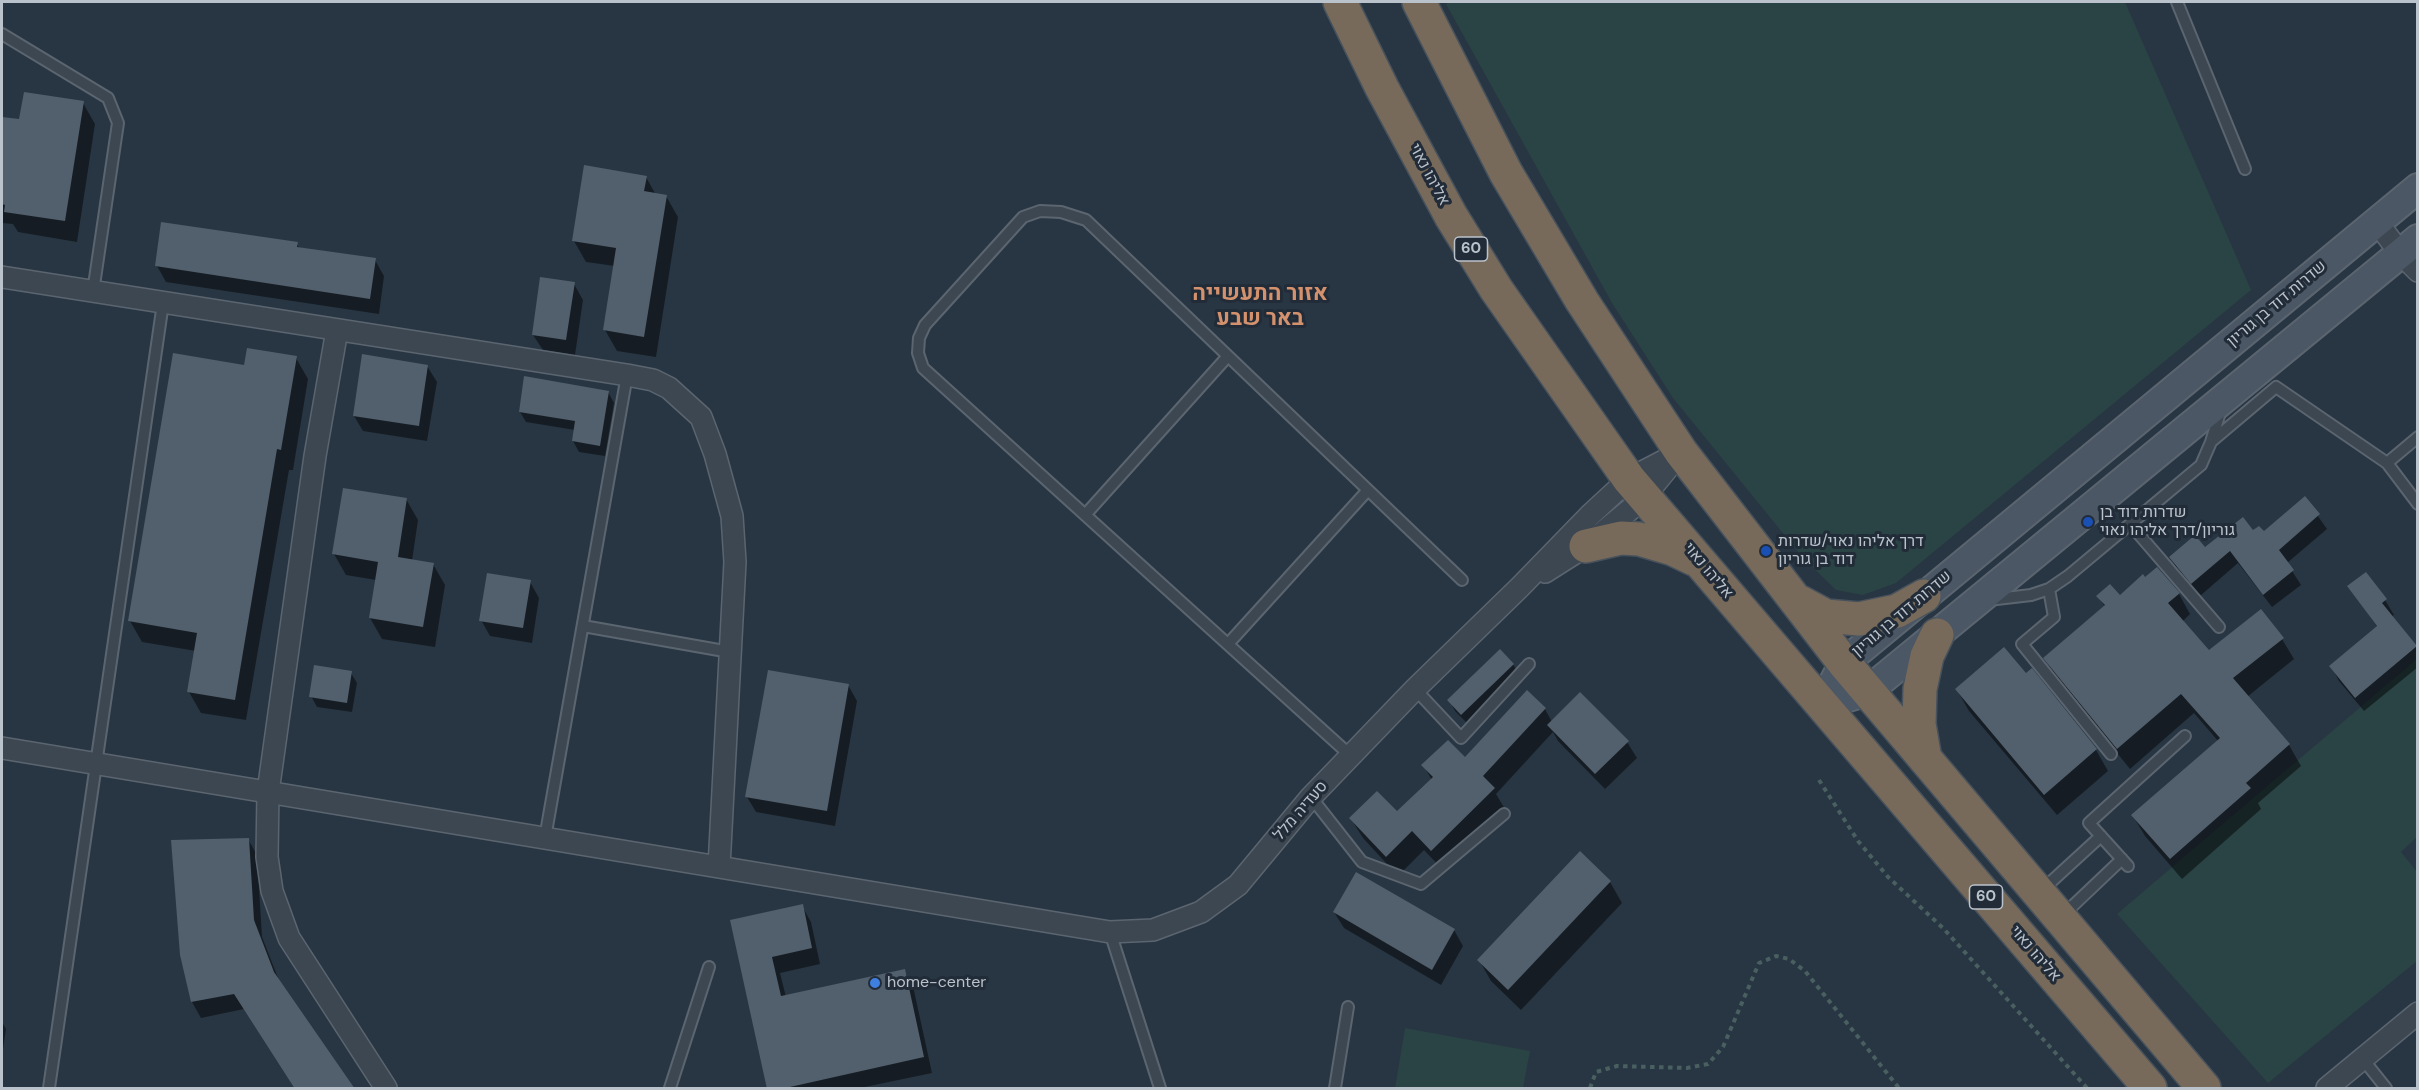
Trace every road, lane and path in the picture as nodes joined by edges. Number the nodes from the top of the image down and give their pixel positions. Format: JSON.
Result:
{"nodes":[{"id":1,"x":1340,"y":2,"type":"edge"},
{"id":2,"x":1419,"y":2,"type":"edge"},
{"id":3,"x":2176,"y":2,"type":"edge"},
{"id":4,"x":2,"y":34,"type":"edge"},
{"id":5,"x":2245,"y":169,"type":"dead end"},
{"id":6,"x":2418,"y":188,"type":"edge"},
{"id":7,"x":2377,"y":222,"type":"junction"},
{"id":8,"x":2412,"y":255,"type":"edge"},
{"id":9,"x":2,"y":278,"type":"edge"},
{"id":10,"x":93,"y":292,"type":"junction"},
{"id":11,"x":163,"y":303,"type":"junction"},
{"id":12,"x":337,"y":330,"type":"junction"},
{"id":13,"x":1228,"y":356,"type":"junction"},
{"id":14,"x":627,"y":375,"type":"junction"},
{"id":15,"x":2223,"y":399,"type":"junction"},
{"id":16,"x":2418,"y":437,"type":"edge"},
{"id":17,"x":2211,"y":442,"type":"junction"},
{"id":18,"x":1681,"y":452,"type":"junction"},
{"id":19,"x":2387,"y":463,"type":"junction"},
{"id":20,"x":1637,"y":488,"type":"junction"},
{"id":21,"x":1368,"y":490,"type":"junction"},
{"id":22,"x":2418,"y":504,"type":"edge"},
{"id":23,"x":1085,"y":515,"type":"junction"},
{"id":24,"x":2130,"y":524,"type":"junction"},
{"id":25,"x":1586,"y":546,"type":"junction"},
{"id":26,"x":1703,"y":564,"type":"junction"},
{"id":27,"x":1462,"y":580,"type":"dead end"},
{"id":28,"x":1520,"y":587,"type":"junction"},
{"id":29,"x":2049,"y":589,"type":"junction"},
{"id":30,"x":1924,"y":596,"type":"junction"},
{"id":31,"x":1797,"y":600,"type":"junction"},
{"id":32,"x":1979,"y":601,"type":"junction"},
{"id":33,"x":583,"y":626,"type":"junction"},
{"id":34,"x":2219,"y":627,"type":"dead end"},
{"id":35,"x":1937,"y":635,"type":"junction"},
{"id":36,"x":1228,"y":644,"type":"junction"},
{"id":37,"x":730,"y":652,"type":"junction"},
{"id":38,"x":1844,"y":663,"type":"junction"},
{"id":39,"x":1529,"y":664,"type":"dead end"},
{"id":40,"x":1415,"y":689,"type":"junction"},
{"id":41,"x":1868,"y":691,"type":"junction"},
{"id":42,"x":1821,"y":705,"type":"junction"},
{"id":43,"x":2185,"y":736,"type":"dead end"},
{"id":44,"x":2,"y":748,"type":"edge"},
{"id":45,"x":2111,"y":754,"type":"dead end"},
{"id":46,"x":1351,"y":756,"type":"junction"},
{"id":47,"x":1925,"y":759,"type":"junction"},
{"id":48,"x":96,"y":764,"type":"junction"},
{"id":49,"x":1819,"y":780,"type":"dead end"},
{"id":50,"x":268,"y":792,"type":"junction"},
{"id":51,"x":1311,"y":797,"type":"junction"},
{"id":52,"x":1504,"y":814,"type":"dead end"},
{"id":53,"x":2101,"y":836,"type":"junction"},
{"id":54,"x":545,"y":838,"type":"junction"},
{"id":55,"x":719,"y":867,"type":"junction"},
{"id":56,"x":2039,"y":893,"type":"junction"},
{"id":57,"x":2060,"y":918,"type":"junction"},
{"id":58,"x":1110,"y":932,"type":"junction"},
{"id":59,"x":709,"y":966,"type":"dead end"},
{"id":60,"x":1348,"y":1007,"type":"dead end"},
{"id":61,"x":2418,"y":1013,"type":"edge"},
{"id":62,"x":2362,"y":1058,"type":"junction"},
{"id":63,"x":49,"y":1089,"type":"edge"},
{"id":64,"x":386,"y":1089,"type":"edge"},
{"id":65,"x":670,"y":1089,"type":"edge"},
{"id":66,"x":1160,"y":1089,"type":"edge"},
{"id":67,"x":1335,"y":1089,"type":"edge"},
{"id":68,"x":1590,"y":1089,"type":"edge"},
{"id":69,"x":1899,"y":1089,"type":"edge"},
{"id":70,"x":2087,"y":1089,"type":"edge"},
{"id":71,"x":2150,"y":1089,"type":"edge"},
{"id":72,"x":2204,"y":1089,"type":"edge"},
{"id":73,"x":2327,"y":1089,"type":"edge"},
{"id":74,"x":2386,"y":1089,"type":"edge"}],
"edges":[{"from":1,"to":20,"type":"highway","name":"אליהו נאוי","number":"60"},
{"from":2,"to":18,"type":"highway","number":"60"},
{"from":3,"to":5,"type":"lane"},
{"from":4,"to":10,"type":"lane"},
{"from":6,"to":7,"type":"main road","name":"שדרות דוד בן גוריון"},
{"from":7,"to":8,"type":"street"},
{"from":7,"to":30,"type":"main road","name":"שדרות דוד בן גוריון"},
{"from":8,"to":15,"type":"main road"},
{"from":9,"to":10,"type":"street"},
{"from":10,"to":11,"type":"street"},
{"from":11,"to":12,"type":"street"},
{"from":11,"to":48,"type":"lane"},
{"from":12,"to":14,"type":"street"},
{"from":12,"to":50,"type":"street"},
{"from":13,"to":21,"type":"lane"},
{"from":13,"to":23,"type":"lane"},
{"from":13,"to":23,"type":"lane"},
{"from":14,"to":33,"type":"lane"},
{"from":14,"to":37,"type":"street"},
{"from":15,"to":17,"type":"lane"},
{"from":15,"to":32,"type":"main road"},
{"from":16,"to":19,"type":"lane"},
{"from":17,"to":19,"type":"lane"},
{"from":17,"to":24,"type":"lane"},
{"from":18,"to":20,"type":"street","name":"סעדיה מלל"},
{"from":18,"to":31,"type":"highway","number":"60"},
{"from":19,"to":22,"type":"lane"},
{"from":20,"to":25,"type":"street","name":"סעדיה מלל"},
{"from":20,"to":26,"type":"highway","name":"אליהו נאוי","number":"60"},
{"from":20,"to":28,"type":"street","name":"סעדיה מלל"},
{"from":21,"to":27,"type":"lane"},
{"from":21,"to":36,"type":"lane"},
{"from":23,"to":36,"type":"lane"},
{"from":24,"to":29,"type":"lane"},
{"from":24,"to":34,"type":"lane"},
{"from":25,"to":26,"type":"highway"},
{"from":25,"to":28,"type":"street","name":"סעדיה מלל"},
{"from":26,"to":42,"type":"highway","name":"אליהו נאוי","number":"60"},
{"from":28,"to":40,"type":"street","name":"סעדיה מלל"},
{"from":29,"to":32,"type":"lane"},
{"from":29,"to":45,"type":"lane"},
{"from":30,"to":31,"type":"highway"},
{"from":30,"to":38,"type":"main road","name":"שדרות דוד בן גוריון"},
{"from":31,"to":38,"type":"highway","number":"60"},
{"from":32,"to":35,"type":"main road"},
{"from":33,"to":37,"type":"lane"},
{"from":33,"to":54,"type":"lane"},
{"from":35,"to":41,"type":"main road"},
{"from":35,"to":47,"type":"highway"},
{"from":36,"to":46,"type":"lane"},
{"from":37,"to":55,"type":"street"},
{"from":38,"to":41,"type":"highway","number":"60"},
{"from":38,"to":42,"type":"main road","name":"שדרות דוד בן גוריון"},
{"from":39,"to":40,"type":"lane"},
{"from":40,"to":46,"type":"street","name":"סעדיה מלל"},
{"from":41,"to":42,"type":"main road"},
{"from":41,"to":47,"type":"highway","number":"60"},
{"from":42,"to":71,"type":"highway","name":"אליהו נאוי","number":"60"},
{"from":43,"to":53,"type":"lane"},
{"from":44,"to":48,"type":"street","name":"סעדיה מלל"},
{"from":46,"to":51,"type":"street","name":"סעדיה מלל"},
{"from":47,"to":56,"type":"highway","number":"60"},
{"from":48,"to":50,"type":"street","name":"סעדיה מלל"},
{"from":48,"to":63,"type":"lane"},
{"from":49,"to":70,"type":"path"},
{"from":50,"to":54,"type":"street","name":"סעדיה מלל"},
{"from":50,"to":64,"type":"street"},
{"from":51,"to":52,"type":"lane"},
{"from":51,"to":58,"type":"street","name":"סעדיה מלל"},
{"from":53,"to":56,"type":"lane"},
{"from":53,"to":57,"type":"lane"},
{"from":54,"to":55,"type":"street","name":"סעדיה מלל"},
{"from":55,"to":58,"type":"street","name":"סעדיה מלל"},
{"from":56,"to":57,"type":"highway","number":"60"},
{"from":57,"to":72,"type":"highway","number":"60"},
{"from":58,"to":66,"type":"lane"},
{"from":59,"to":65,"type":"lane"},
{"from":60,"to":67,"type":"lane"},
{"from":61,"to":62,"type":"street"},
{"from":62,"to":73,"type":"street"},
{"from":62,"to":74,"type":"lane"},
{"from":68,"to":69,"type":"path"}]}
